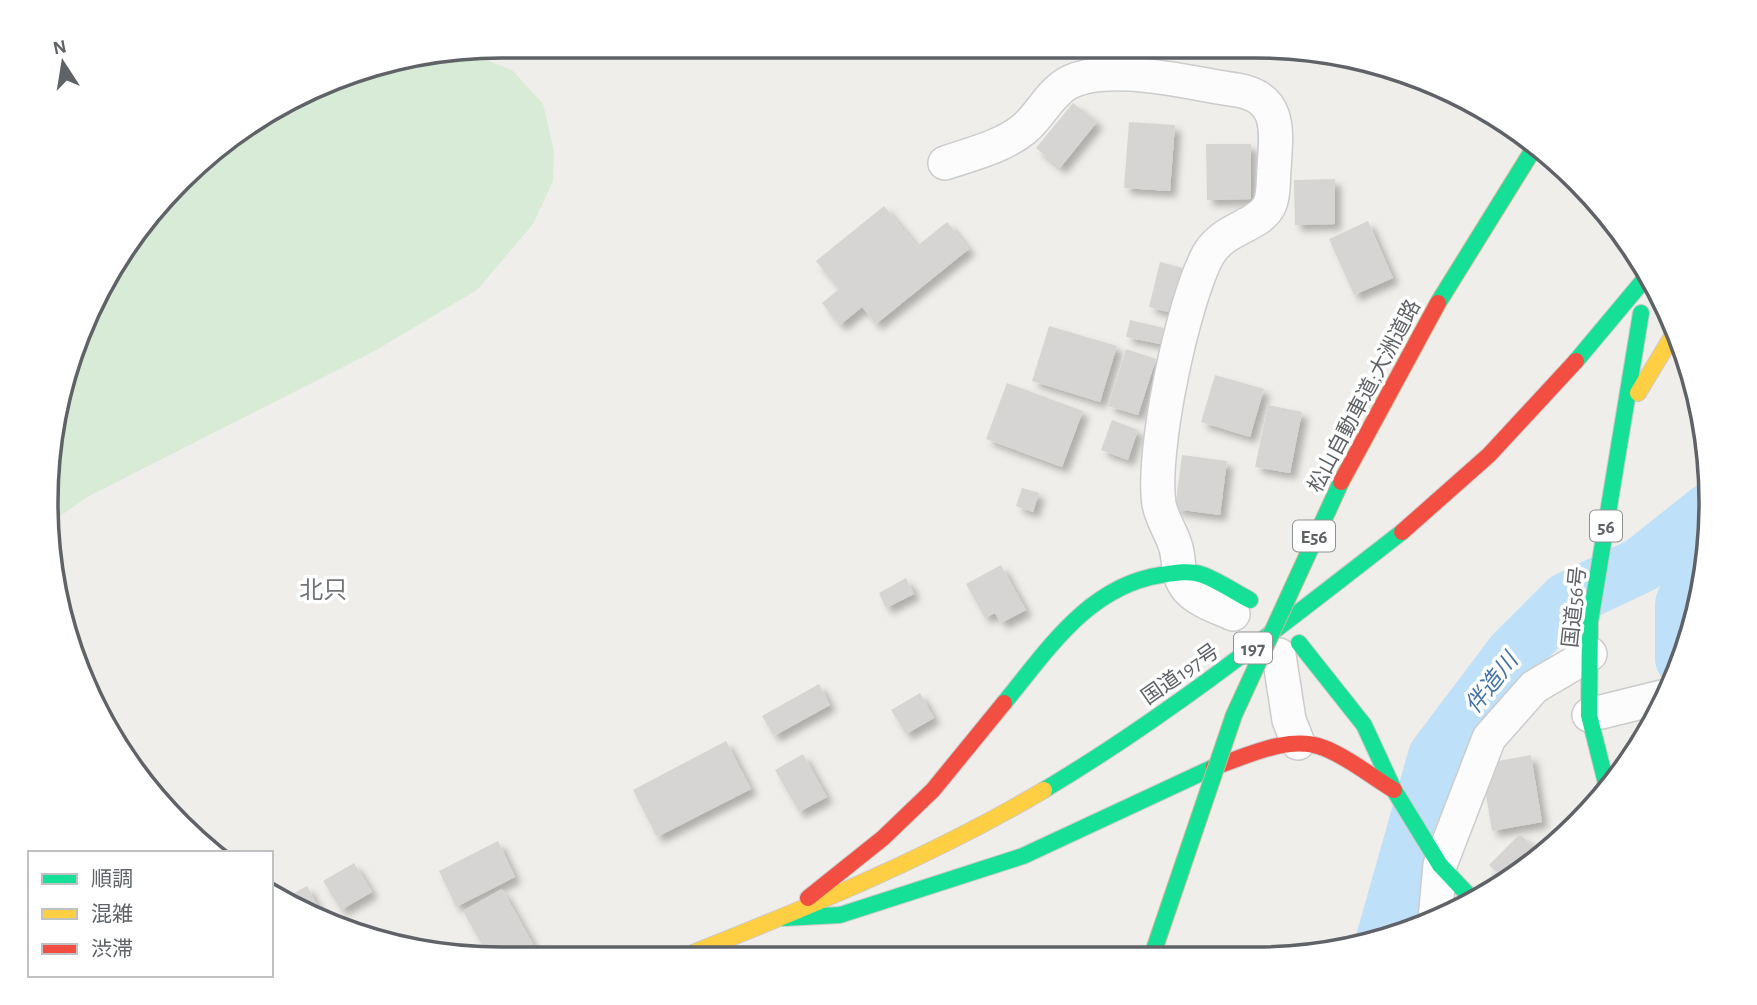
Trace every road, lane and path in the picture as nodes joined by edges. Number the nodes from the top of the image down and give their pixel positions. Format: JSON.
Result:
{"nodes":[{"id":1,"x":1530,"y":154,"type":"edge"},
{"id":2,"x":945,"y":163,"type":"dead end"},
{"id":3,"x":1642,"y":283,"type":"edge"},
{"id":4,"x":1641,"y":313,"type":"dead end"},
{"id":5,"x":1668,"y":340,"type":"edge"},
{"id":6,"x":1622,"y":430,"type":"junction"},
{"id":7,"x":1178,"y":572,"type":"junction"},
{"id":8,"x":1242,"y":607,"type":"dead end"},
{"id":9,"x":1590,"y":638,"type":"junction"},
{"id":10,"x":1289,"y":649,"type":"joint"},
{"id":11,"x":1322,"y":673,"type":"junction"},
{"id":12,"x":1322,"y":696,"type":"dead end"},
{"id":13,"x":1652,"y":698,"type":"edge"},
{"id":14,"x":1589,"y":715,"type":"junction"},
{"id":15,"x":1305,"y":736,"type":"junction"},
{"id":16,"x":1604,"y":776,"type":"edge"},
{"id":17,"x":1394,"y":790,"type":"junction"},
{"id":18,"x":1437,"y":858,"type":"junction"},
{"id":19,"x":1467,"y":893,"type":"edge"},
{"id":20,"x":1435,"y":908,"type":"edge"},
{"id":21,"x":781,"y":918,"type":"junction"},
{"id":22,"x":708,"y":947,"type":"edge"},
{"id":23,"x":1156,"y":947,"type":"edge"}],
"edges":[{"from":1,"to":23,"type":"main road","name":"松山自動車道;大洲道路","number":"E56","bridge":true},
{"from":2,"to":7,"type":"street"},
{"from":3,"to":21,"type":"main road","name":"国道197号","number":"197"},
{"from":4,"to":6,"type":"main road","name":"国道56号","number":"56"},
{"from":5,"to":6,"type":"main road","name":"国道56号","number":"56"},
{"from":6,"to":9,"type":"main road","name":"国道56号","number":"56"},
{"from":7,"to":8,"type":"street"},
{"from":7,"to":21,"type":"main road"},
{"from":9,"to":14,"type":"main road","name":"国道56号","number":"56"},
{"from":9,"to":18,"type":"street"},
{"from":10,"to":11,"type":"main road"},
{"from":10,"to":15,"type":"street"},
{"from":11,"to":12,"type":"main road"},
{"from":11,"to":17,"type":"main road"},
{"from":13,"to":14,"type":"street"},
{"from":14,"to":16,"type":"main road","name":"国道56号","number":"56"},
{"from":15,"to":17,"type":"main road"},
{"from":15,"to":21,"type":"main road"},
{"from":17,"to":18,"type":"main road"},
{"from":18,"to":19,"type":"main road"},
{"from":18,"to":20,"type":"street"},
{"from":21,"to":22,"type":"main road","name":"国道197号","number":"197"}]}
